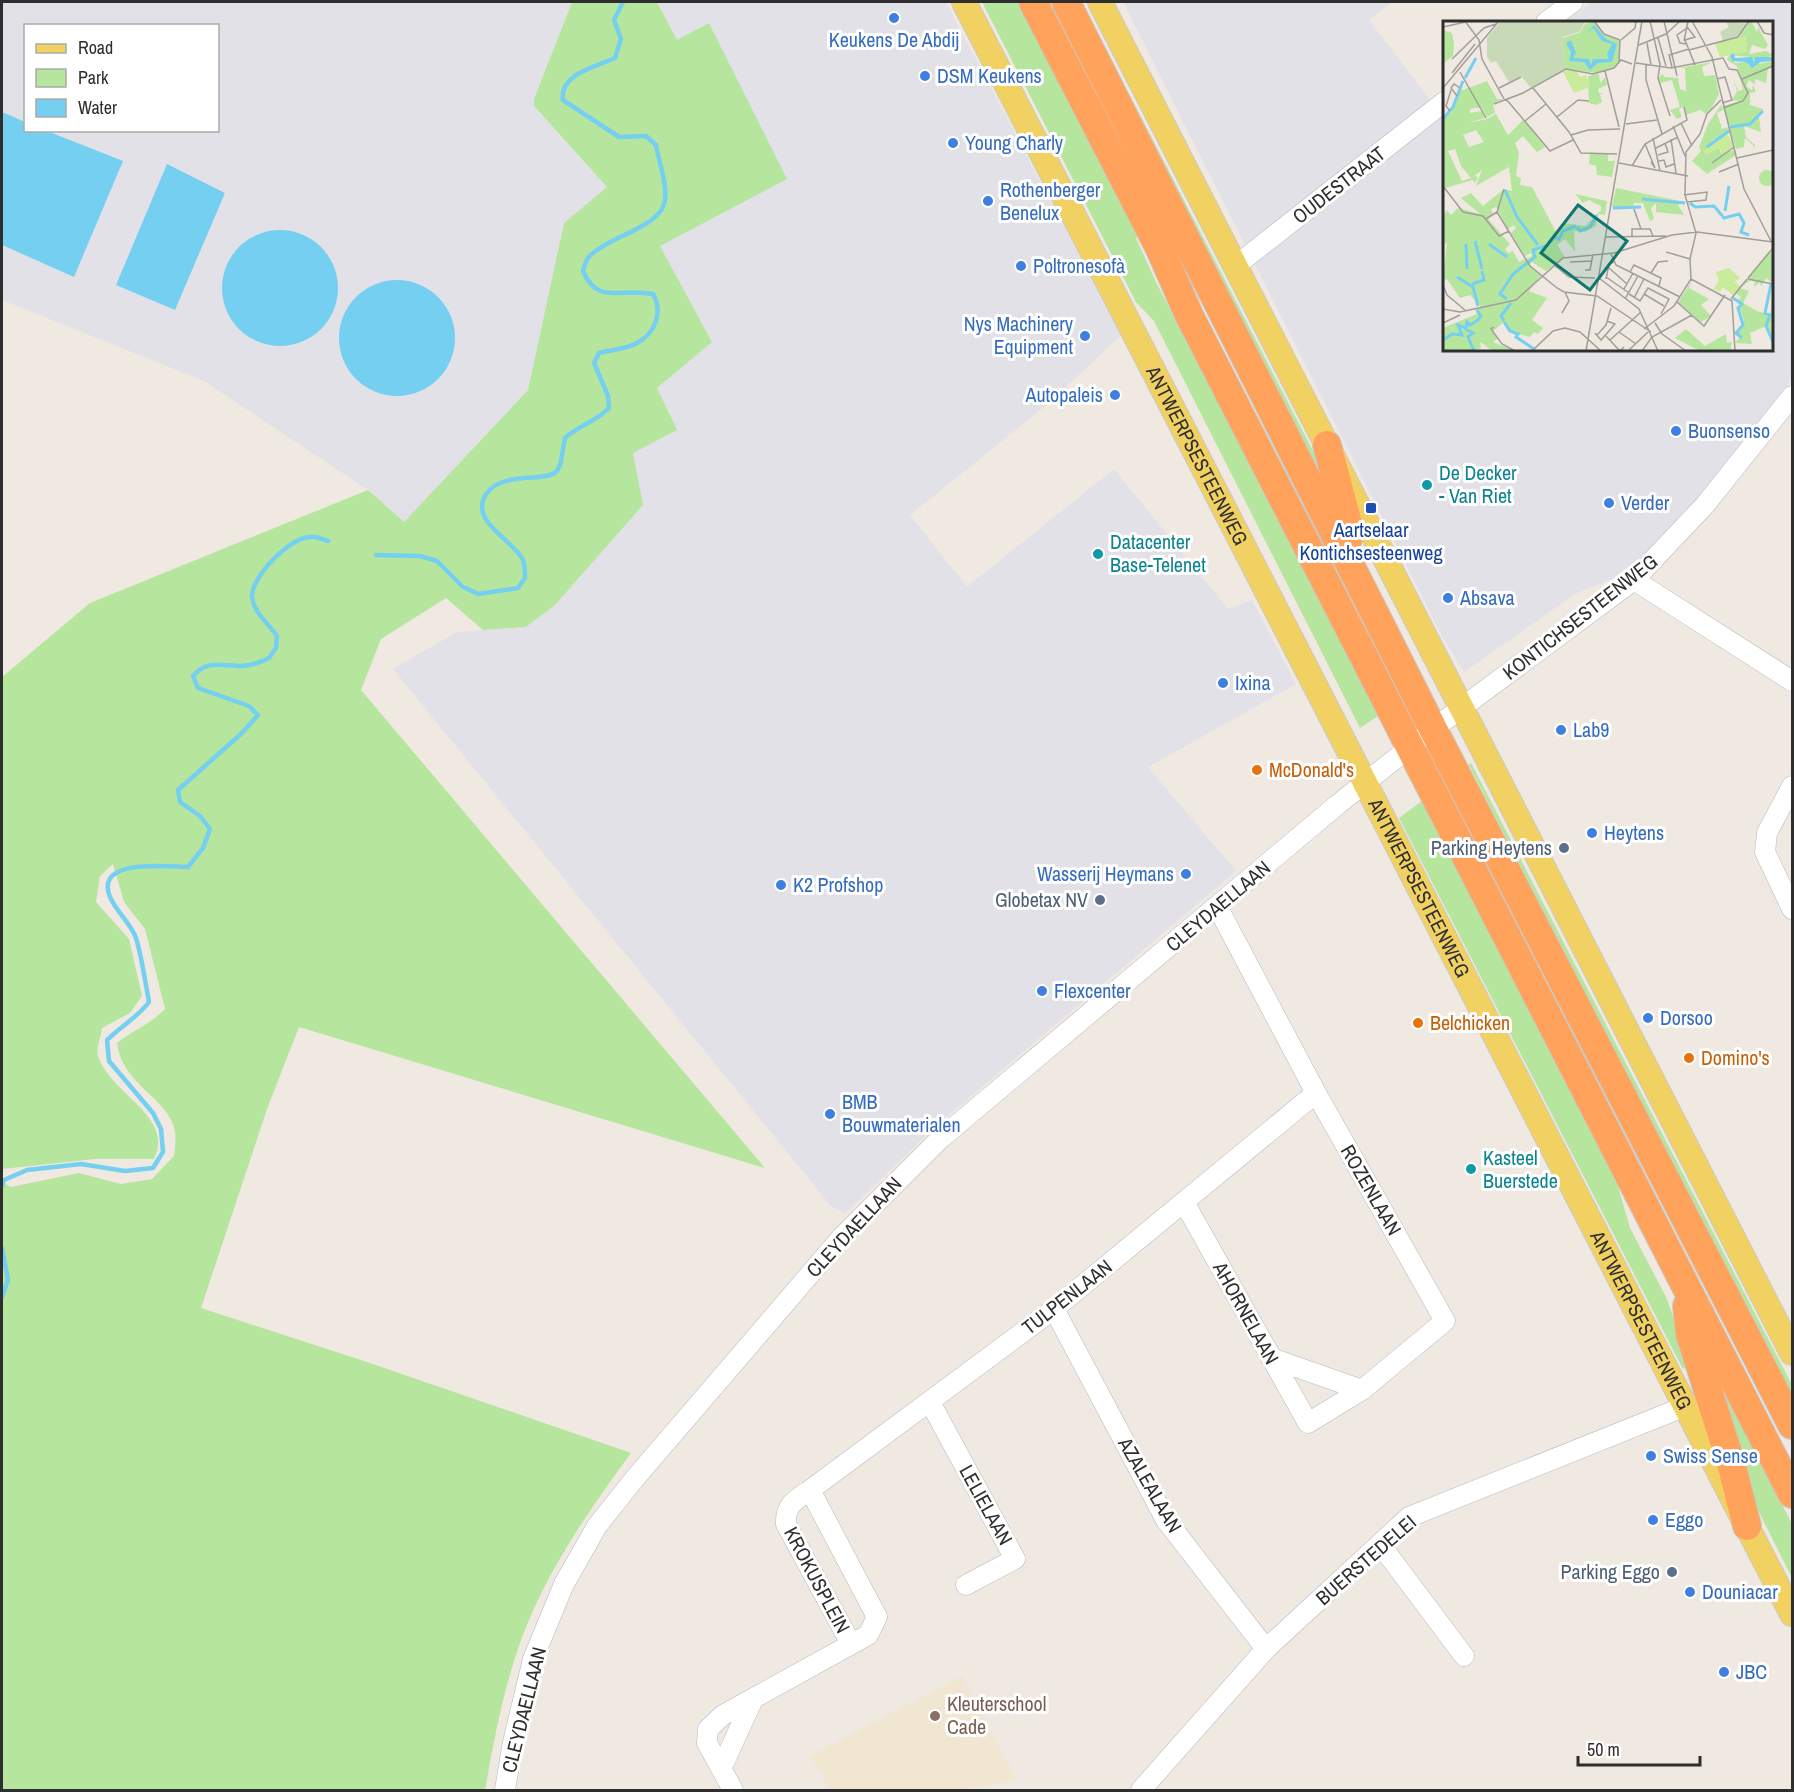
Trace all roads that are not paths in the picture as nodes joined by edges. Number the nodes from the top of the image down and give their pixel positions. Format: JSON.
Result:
{"nodes":[{"id":1,"x":964,"y":2,"type":"edge"},
{"id":2,"x":1033,"y":2,"type":"edge"},
{"id":3,"x":1066,"y":2,"type":"edge"},
{"id":4,"x":1100,"y":2,"type":"edge"},
{"id":5,"x":1573,"y":2,"type":"edge"},
{"id":6,"x":1547,"y":21,"type":"edge"},
{"id":7,"x":1443,"y":103,"type":"edge"},
{"id":8,"x":1234,"y":267,"type":"junction"},
{"id":9,"x":1792,"y":396,"type":"edge"},
{"id":10,"x":1327,"y":446,"type":"junction"},
{"id":11,"x":1348,"y":559,"type":"junction"},
{"id":12,"x":1634,"y":580,"type":"junction"},
{"id":13,"x":1792,"y":681,"type":"edge"},
{"id":14,"x":1462,"y":708,"type":"junction"},
{"id":15,"x":1433,"y":729,"type":"junction"},
{"id":16,"x":1411,"y":746,"type":"junction"},
{"id":17,"x":1364,"y":784,"type":"junction"},
{"id":18,"x":1792,"y":786,"type":"edge"},
{"id":19,"x":1218,"y":908,"type":"junction"},
{"id":20,"x":1792,"y":909,"type":"edge"},
{"id":21,"x":1316,"y":1093,"type":"junction"},
{"id":22,"x":1184,"y":1202,"type":"junction"},
{"id":23,"x":1684,"y":1283,"type":"junction"},
{"id":24,"x":1054,"y":1309,"type":"junction"},
{"id":25,"x":1791,"y":1348,"type":"edge"},
{"id":26,"x":1271,"y":1358,"type":"junction"},
{"id":27,"x":1362,"y":1390,"type":"junction"},
{"id":28,"x":930,"y":1402,"type":"junction"},
{"id":29,"x":1686,"y":1406,"type":"junction"},
{"id":30,"x":1308,"y":1423,"type":"joint"},
{"id":31,"x":1792,"y":1425,"type":"edge"},
{"id":32,"x":810,"y":1490,"type":"junction"},
{"id":33,"x":1792,"y":1494,"type":"edge"},
{"id":34,"x":1747,"y":1526,"type":"junction"},
{"id":35,"x":1380,"y":1544,"type":"junction"},
{"id":36,"x":966,"y":1585,"type":"dead end"},
{"id":37,"x":1792,"y":1614,"type":"edge"},
{"id":38,"x":851,"y":1644,"type":"junction"},
{"id":39,"x":1266,"y":1649,"type":"junction"},
{"id":40,"x":1464,"y":1656,"type":"dead end"},
{"id":41,"x":753,"y":1699,"type":"junction"},
{"id":42,"x":721,"y":1769,"type":"junction"},
{"id":43,"x":505,"y":1791,"type":"edge"},
{"id":44,"x":733,"y":1791,"type":"edge"},
{"id":45,"x":1141,"y":1791,"type":"edge"}],
"edges":[{"from":1,"to":17,"type":"main road","name":"ANTWERPSESTEENWEG"},
{"from":2,"to":16,"type":"highway"},
{"from":3,"to":11,"type":"highway"},
{"from":4,"to":8,"type":"main road"},
{"from":5,"to":6,"type":"street"},
{"from":7,"to":8,"type":"street","name":"OUDESTRAAT"},
{"from":8,"to":10,"type":"main road"},
{"from":9,"to":12,"type":"street","name":"KONTICHSESTEENWEG"},
{"from":10,"to":11,"type":"highway"},
{"from":10,"to":14,"type":"main road"},
{"from":11,"to":15,"type":"highway"},
{"from":12,"to":13,"type":"street"},
{"from":12,"to":14,"type":"street","name":"KONTICHSESTEENWEG"},
{"from":14,"to":15,"type":"street","name":"KONTICHSESTEENWEG"},
{"from":14,"to":25,"type":"main road"},
{"from":15,"to":16,"type":"street","name":"KONTICHSESTEENWEG"},
{"from":15,"to":31,"type":"highway"},
{"from":16,"to":17,"type":"street","name":"KONTICHSESTEENWEG"},
{"from":16,"to":23,"type":"highway"},
{"from":17,"to":19,"type":"street","name":"CLEYDAELLAAN"},
{"from":17,"to":29,"type":"main road","name":"ANTWERPSESTEENWEG"},
{"from":18,"to":20,"type":"street"},
{"from":19,"to":21,"type":"street","name":"ROZENLAAN"},
{"from":19,"to":43,"type":"street","name":"CLEYDAELLAAN"},
{"from":21,"to":22,"type":"street","name":"TULPENLAAN"},
{"from":21,"to":27,"type":"street","name":"ROZENLAAN"},
{"from":22,"to":24,"type":"street","name":"TULPENLAAN"},
{"from":22,"to":26,"type":"street","name":"AHORNELAAN"},
{"from":23,"to":33,"type":"highway"},
{"from":23,"to":34,"type":"highway"},
{"from":24,"to":28,"type":"street","name":"TULPENLAAN"},
{"from":24,"to":39,"type":"street","name":"AZALEALAAN"},
{"from":26,"to":27,"type":"street"},
{"from":26,"to":30,"type":"street","name":"AHORNELAAN"},
{"from":27,"to":30,"type":"street","name":"ROZENLAAN"},
{"from":28,"to":32,"type":"street","name":"TULPENLAAN"},
{"from":28,"to":36,"type":"street","name":"LELIELAAN"},
{"from":29,"to":34,"type":"main road","name":"ANTWERPSESTEENWEG"},
{"from":29,"to":35,"type":"street","name":"BUERSTEDELEI"},
{"from":32,"to":38,"type":"street","name":"KROKUSPLEIN"},
{"from":32,"to":38,"type":"street","name":"KROKUSPLEIN"},
{"from":34,"to":37,"type":"main road","name":"ANTWERPSESTEENWEG"},
{"from":35,"to":39,"type":"street","name":"BUERSTEDELEI"},
{"from":35,"to":40,"type":"street"},
{"from":38,"to":41,"type":"street"},
{"from":39,"to":45,"type":"street","name":"BUERSTEDELEI"},
{"from":41,"to":42,"type":"street"},
{"from":41,"to":42,"type":"street"},
{"from":42,"to":44,"type":"street"}]}
